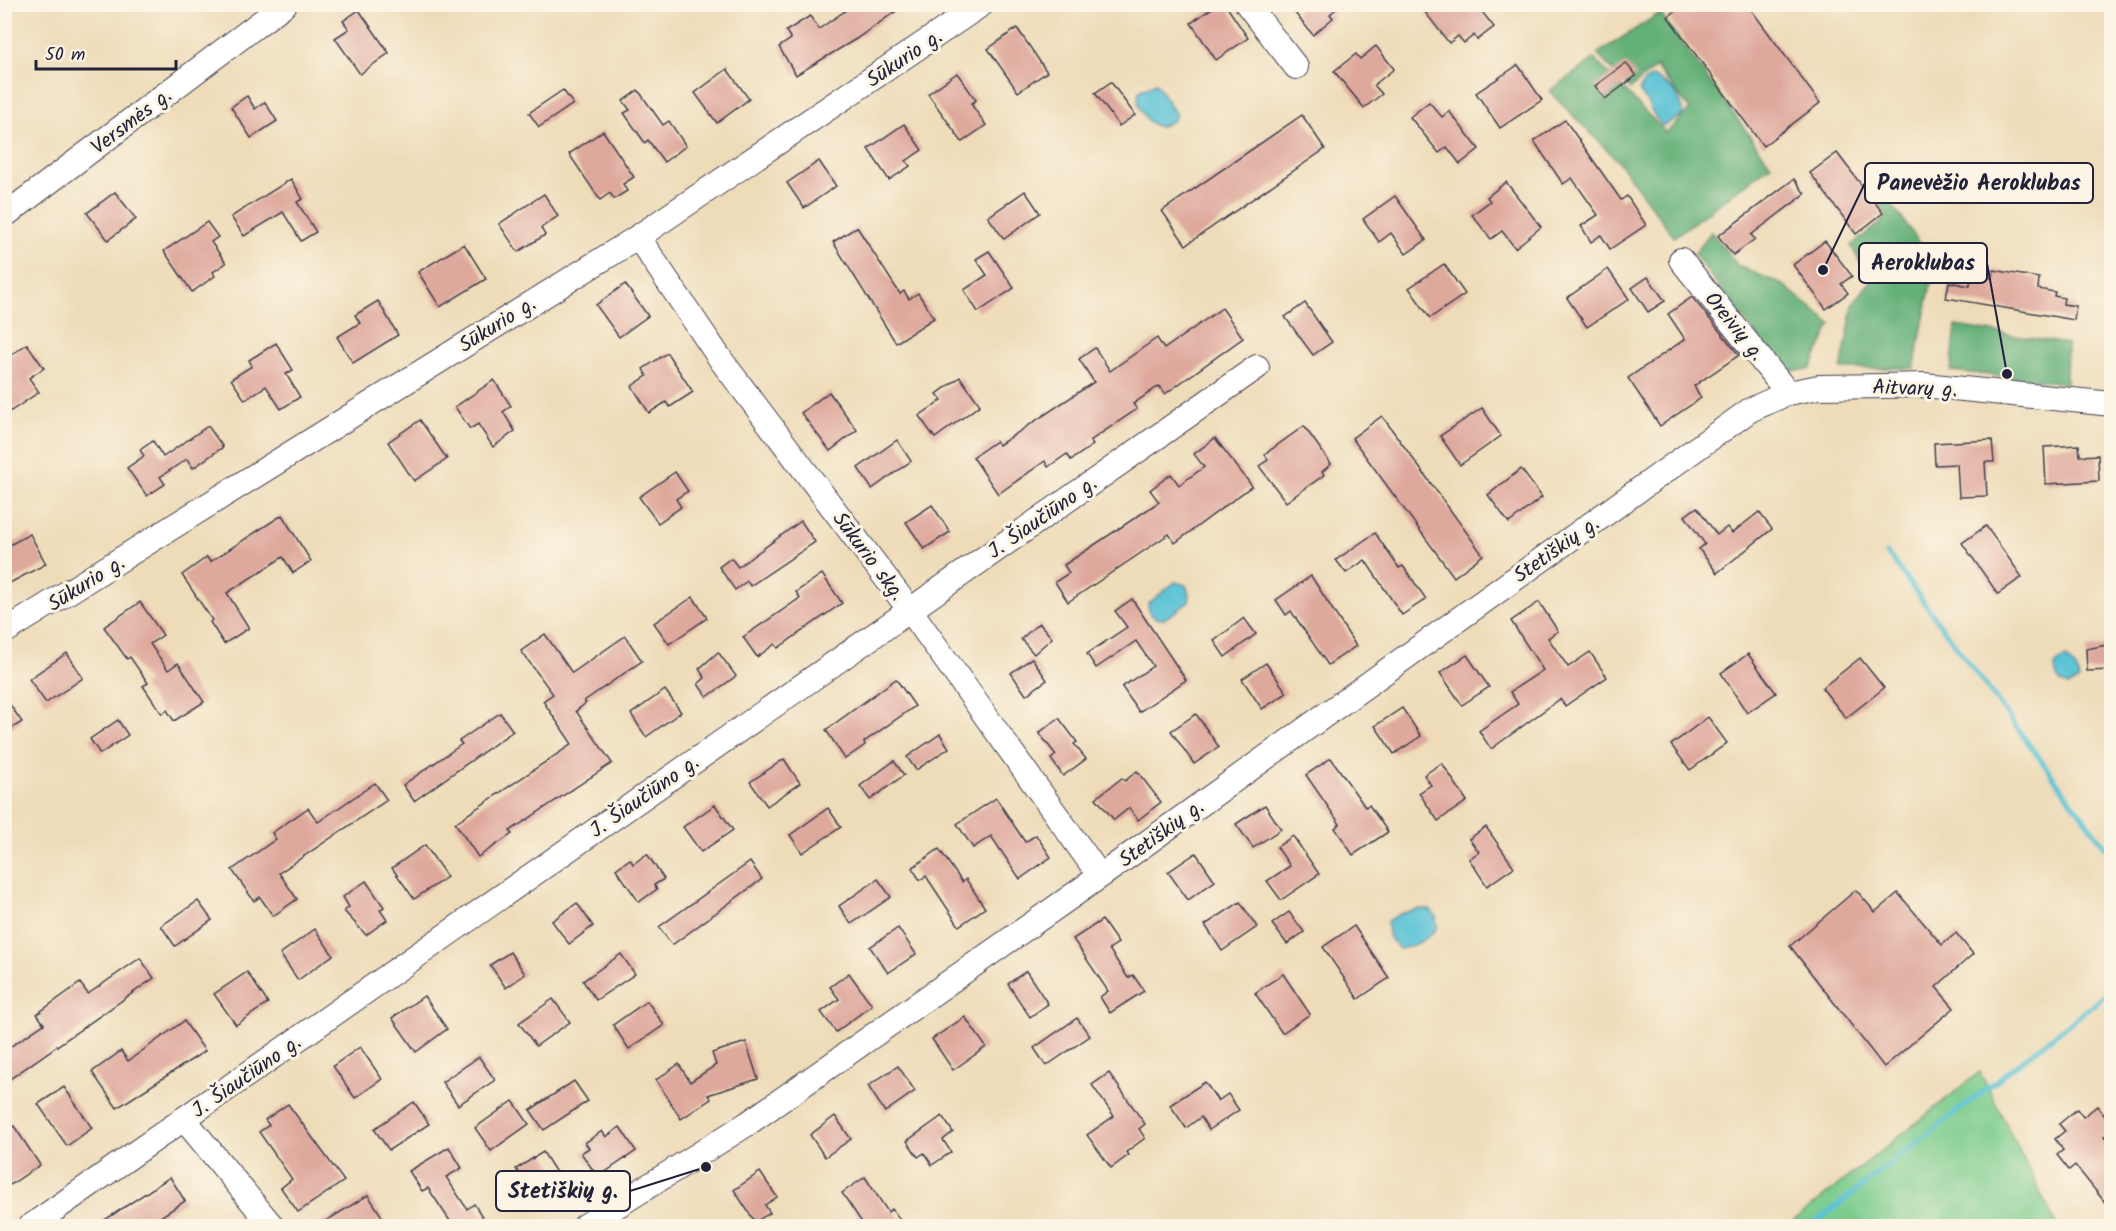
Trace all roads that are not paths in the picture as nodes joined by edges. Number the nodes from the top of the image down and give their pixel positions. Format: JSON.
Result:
{"nodes":[{"id":1,"x":285,"y":4,"type":"edge"},
{"id":2,"x":982,"y":4,"type":"edge"},
{"id":3,"x":1247,"y":4,"type":"edge"},
{"id":4,"x":1296,"y":67,"type":"dead end"},
{"id":5,"x":4,"y":216,"type":"edge"},
{"id":6,"x":638,"y":237,"type":"junction"},
{"id":7,"x":1681,"y":260,"type":"dead end"},
{"id":8,"x":1257,"y":367,"type":"dead end"},
{"id":9,"x":1788,"y":393,"type":"junction"},
{"id":10,"x":2112,"y":404,"type":"edge"},
{"id":11,"x":1728,"y":426,"type":"joint"},
{"id":12,"x":910,"y":610,"type":"junction"},
{"id":13,"x":4,"y":632,"type":"edge"},
{"id":14,"x":1100,"y":876,"type":"junction"},
{"id":15,"x":184,"y":1119,"type":"junction"},
{"id":16,"x":31,"y":1227,"type":"edge"},
{"id":17,"x":272,"y":1227,"type":"edge"},
{"id":18,"x":585,"y":1227,"type":"edge"}],
"edges":[{"from":1,"to":5,"type":"street","name":"Versmės g."},
{"from":2,"to":6,"type":"street","name":"Sūkurio g."},
{"from":3,"to":4,"type":"street"},
{"from":6,"to":12,"type":"street","name":"Sūkurio skg."},
{"from":6,"to":13,"type":"street","name":"Sūkurio g."},
{"from":7,"to":9,"type":"street","name":"Oreivių g."},
{"from":8,"to":12,"type":"street","name":"J. Šiaučiūno g."},
{"from":9,"to":10,"type":"street","name":"Aitvarų g."},
{"from":9,"to":11,"type":"street","name":"Aitvarų g."},
{"from":11,"to":14,"type":"street","name":"Stetiškių g."},
{"from":12,"to":14,"type":"street","name":"Sūkurio skg."},
{"from":12,"to":15,"type":"street","name":"J. Šiaučiūno g."},
{"from":14,"to":18,"type":"street","name":"Stetiškių g."},
{"from":15,"to":16,"type":"street","name":"J. Šiaučiūno g."},
{"from":15,"to":17,"type":"street"}]}
